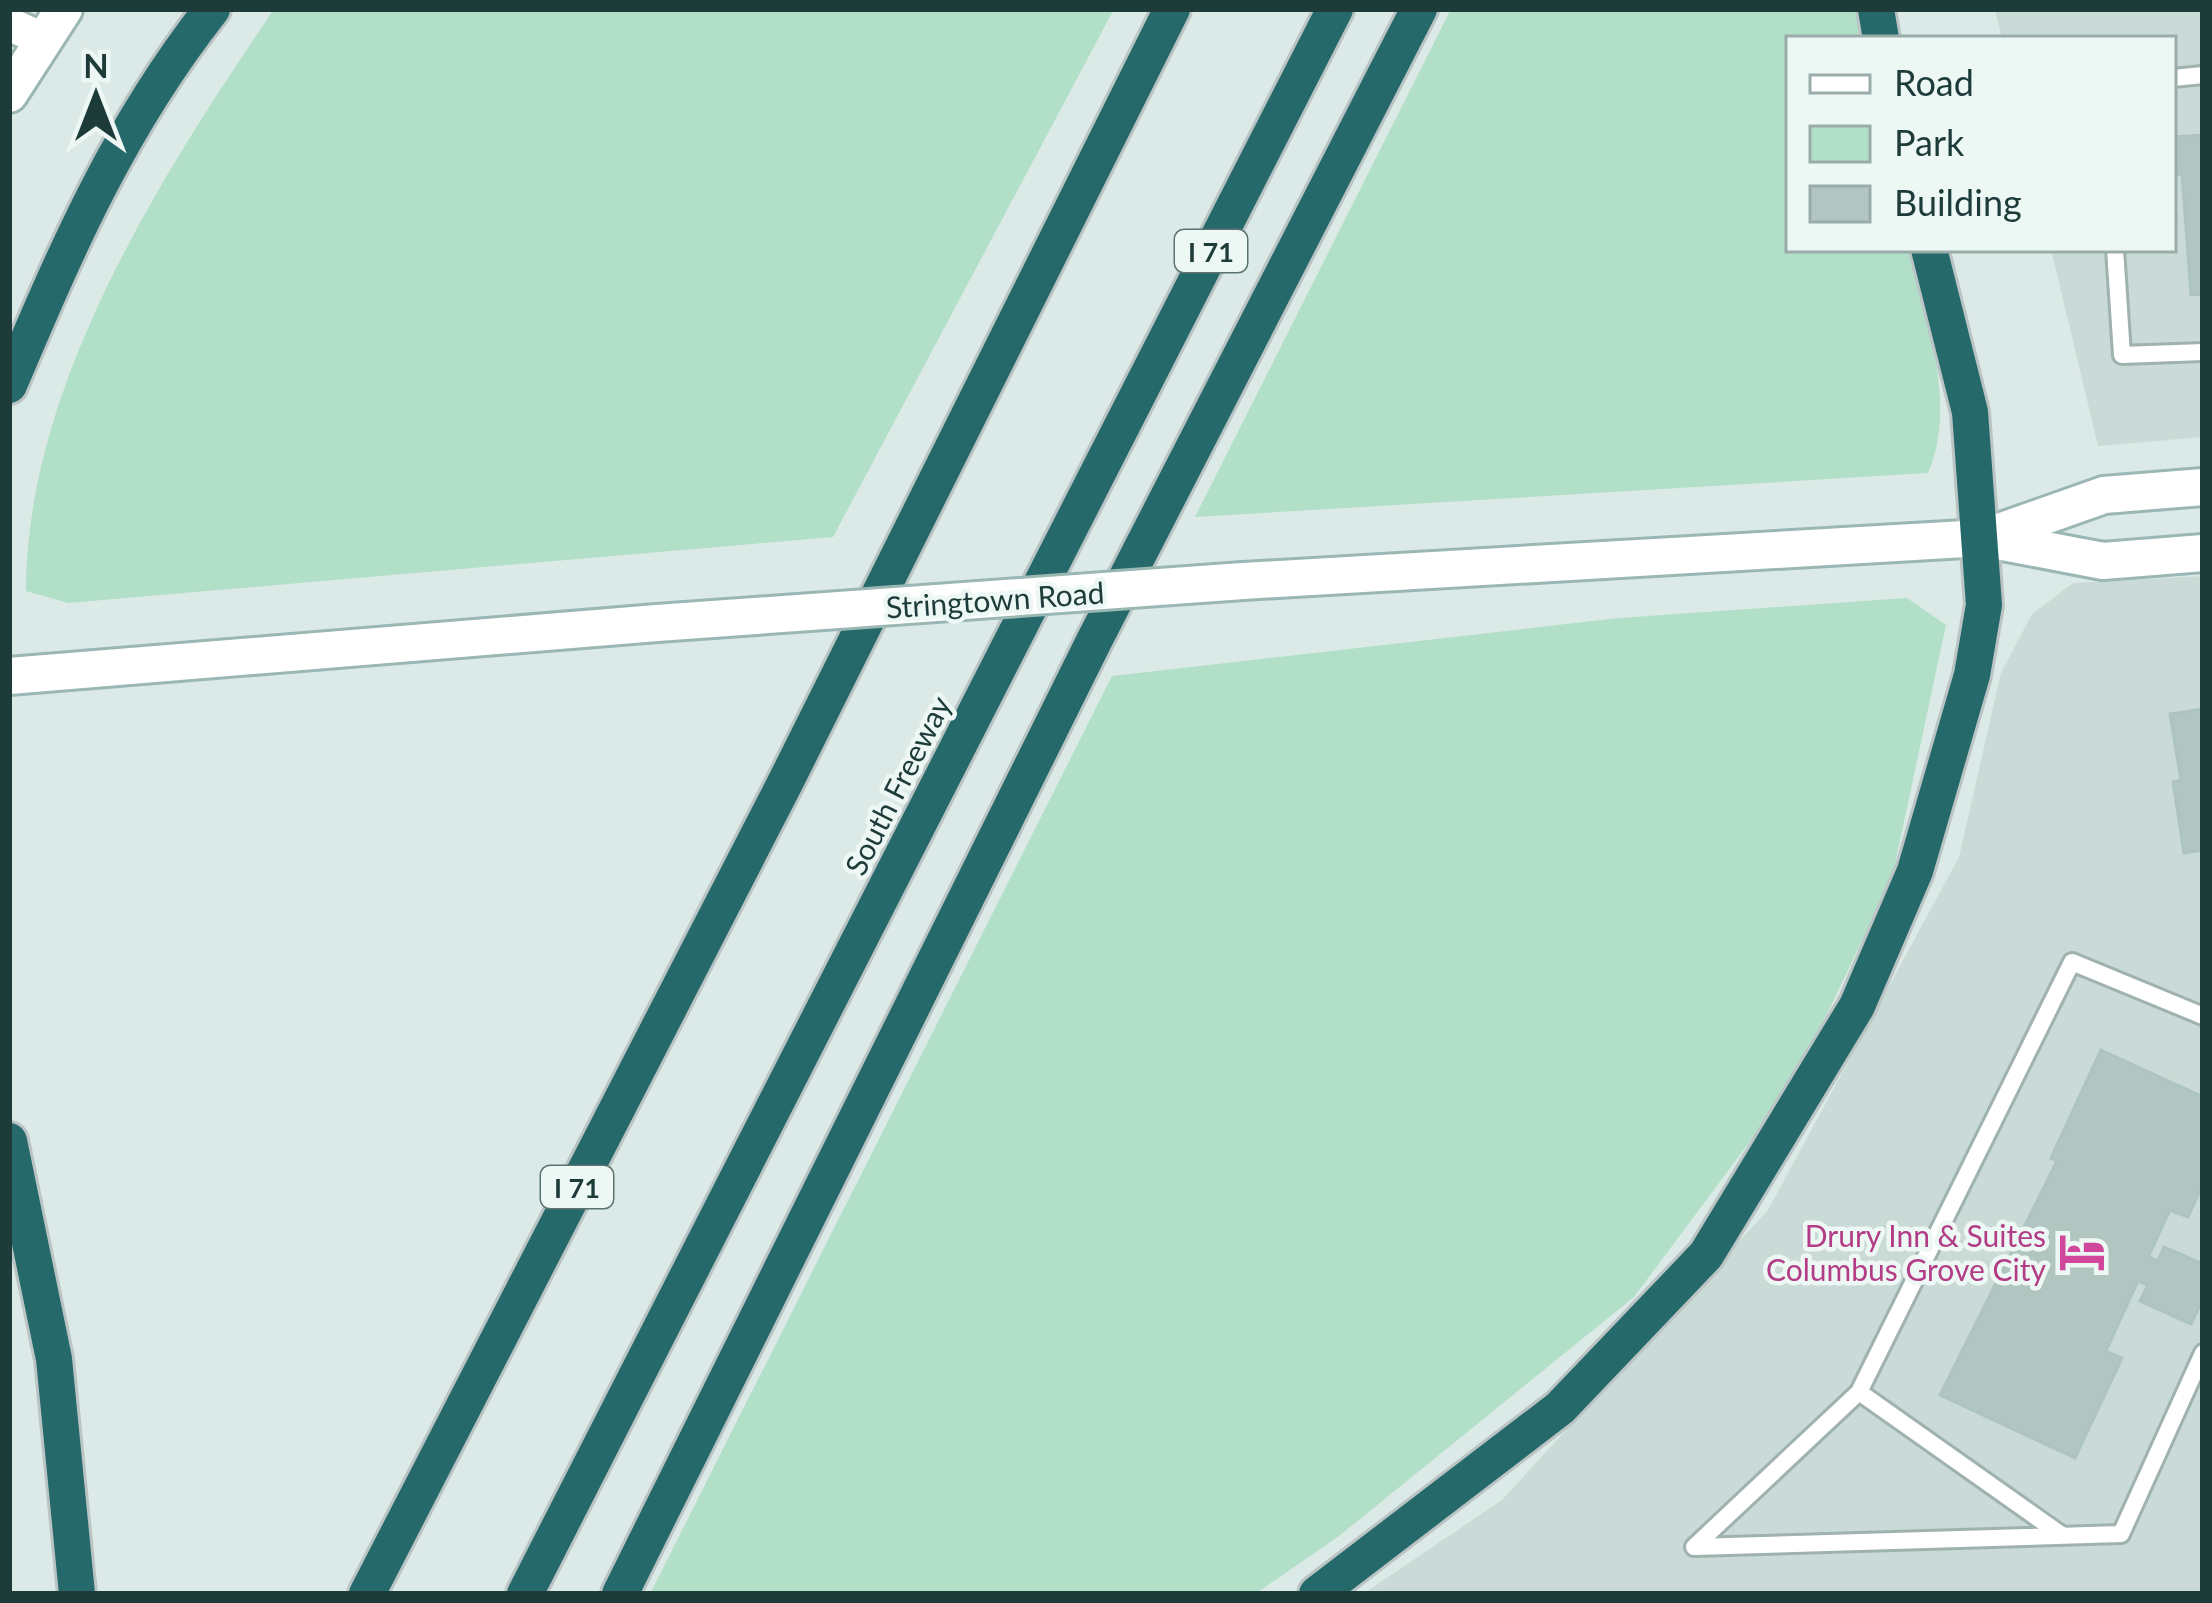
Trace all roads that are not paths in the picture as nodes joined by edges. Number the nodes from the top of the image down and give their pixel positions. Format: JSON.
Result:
{"nodes":[{"id":1,"x":64,"y":9,"type":"edge"},
{"id":2,"x":212,"y":9,"type":"edge"},
{"id":3,"x":1172,"y":9,"type":"edge"},
{"id":4,"x":1335,"y":9,"type":"edge"},
{"id":5,"x":1419,"y":9,"type":"edge"},
{"id":6,"x":26,"y":32,"type":"edge"},
{"id":7,"x":9,"y":94,"type":"edge"},
{"id":8,"x":1930,"y":252,"type":"edge"},
{"id":9,"x":2114,"y":252,"type":"edge"},
{"id":10,"x":2203,"y":352,"type":"edge"},
{"id":11,"x":9,"y":385,"type":"edge"},
{"id":12,"x":2203,"y":487,"type":"edge"},
{"id":13,"x":1982,"y":538,"type":"junction"},
{"id":14,"x":2203,"y":554,"type":"edge"},
{"id":15,"x":9,"y":676,"type":"edge"},
{"id":16,"x":2203,"y":1016,"type":"edge"},
{"id":17,"x":9,"y":1141,"type":"edge"},
{"id":18,"x":2203,"y":1353,"type":"edge"},
{"id":19,"x":1859,"y":1392,"type":"junction"},
{"id":20,"x":2063,"y":1536,"type":"junction"},
{"id":21,"x":77,"y":1594,"type":"edge"},
{"id":22,"x":367,"y":1594,"type":"edge"},
{"id":23,"x":525,"y":1594,"type":"edge"},
{"id":24,"x":620,"y":1594,"type":"edge"},
{"id":25,"x":1316,"y":1594,"type":"edge"}],
"edges":[{"from":1,"to":6,"type":"main road"},
{"from":2,"to":11,"type":"highway"},
{"from":3,"to":22,"type":"highway","number":"I 71"},
{"from":4,"to":23,"type":"highway","name":"South Freeway","number":"I 71"},
{"from":5,"to":24,"type":"highway","number":"I 71"},
{"from":6,"to":7,"type":"main road"},
{"from":8,"to":13,"type":"highway"},
{"from":9,"to":10,"type":"lane"},
{"from":12,"to":13,"type":"main road","name":"Stringtown Road"},
{"from":13,"to":14,"type":"main road","name":"Stringtown Road"},
{"from":13,"to":15,"type":"main road","name":"Stringtown Road","bridge":true},
{"from":13,"to":25,"type":"highway"},
{"from":16,"to":19,"type":"lane"},
{"from":17,"to":21,"type":"highway"},
{"from":18,"to":20,"type":"lane"},
{"from":19,"to":20,"type":"lane"},
{"from":19,"to":20,"type":"lane"}]}
